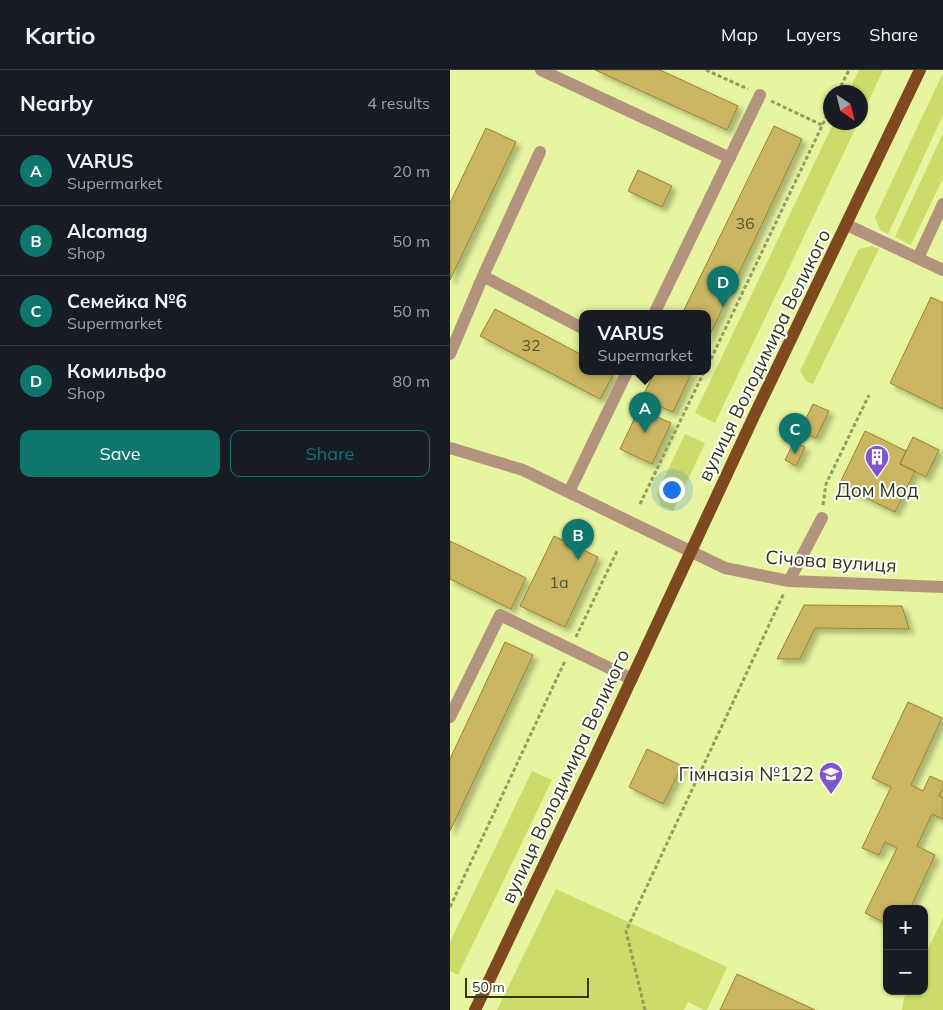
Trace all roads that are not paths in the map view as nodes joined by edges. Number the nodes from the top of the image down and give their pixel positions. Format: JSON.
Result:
{"nodes":[{"id":1,"x":541,"y":70,"type":"edge"},
{"id":2,"x":920,"y":70,"type":"edge"},
{"id":3,"x":760,"y":95,"type":"dead end"},
{"id":4,"x":540,"y":152,"type":"dead end"},
{"id":5,"x":730,"y":158,"type":"junction"},
{"id":6,"x":943,"y":204,"type":"edge"},
{"id":7,"x":847,"y":225,"type":"junction"},
{"id":8,"x":918,"y":258,"type":"junction"},
{"id":9,"x":943,"y":270,"type":"edge"},
{"id":10,"x":483,"y":276,"type":"junction"},
{"id":11,"x":656,"y":310,"type":"edge"},
{"id":12,"x":579,"y":326,"type":"edge"},
{"id":13,"x":450,"y":354,"type":"edge"},
{"id":14,"x":626,"y":375,"type":"edge"},
{"id":15,"x":450,"y":448,"type":"edge"},
{"id":16,"x":569,"y":492,"type":"junction"},
{"id":17,"x":822,"y":518,"type":"road end"},
{"id":18,"x":691,"y":552,"type":"junction"},
{"id":19,"x":790,"y":581,"type":"junction"},
{"id":20,"x":943,"y":587,"type":"edge"},
{"id":21,"x":632,"y":679,"type":"junction"},
{"id":22,"x":450,"y":717,"type":"edge"},
{"id":23,"x":476,"y":1010,"type":"edge"}],
"edges":[{"from":1,"to":5,"type":"street"},
{"from":2,"to":7,"type":"main road","name":"вулиця Володимира Великого"},
{"from":3,"to":5,"type":"street"},
{"from":4,"to":10,"type":"street"},
{"from":5,"to":11,"type":"street"},
{"from":6,"to":8,"type":"street"},
{"from":7,"to":8,"type":"street"},
{"from":7,"to":18,"type":"main road","name":"вулиця Володимира Великого"},
{"from":8,"to":9,"type":"street"},
{"from":10,"to":12,"type":"street"},
{"from":10,"to":13,"type":"street"},
{"from":14,"to":16,"type":"street"},
{"from":15,"to":16,"type":"street","name":"Січова вулиця"},
{"from":16,"to":18,"type":"street","name":"Січова вулиця"},
{"from":17,"to":19,"type":"street"},
{"from":18,"to":19,"type":"street","name":"Січова вулиця"},
{"from":18,"to":21,"type":"main road","name":"вулиця Володимира Великого"},
{"from":19,"to":20,"type":"street","name":"Січова вулиця"},
{"from":21,"to":22,"type":"street"},
{"from":21,"to":23,"type":"main road","name":"вулиця Володимира Великого"}]}
